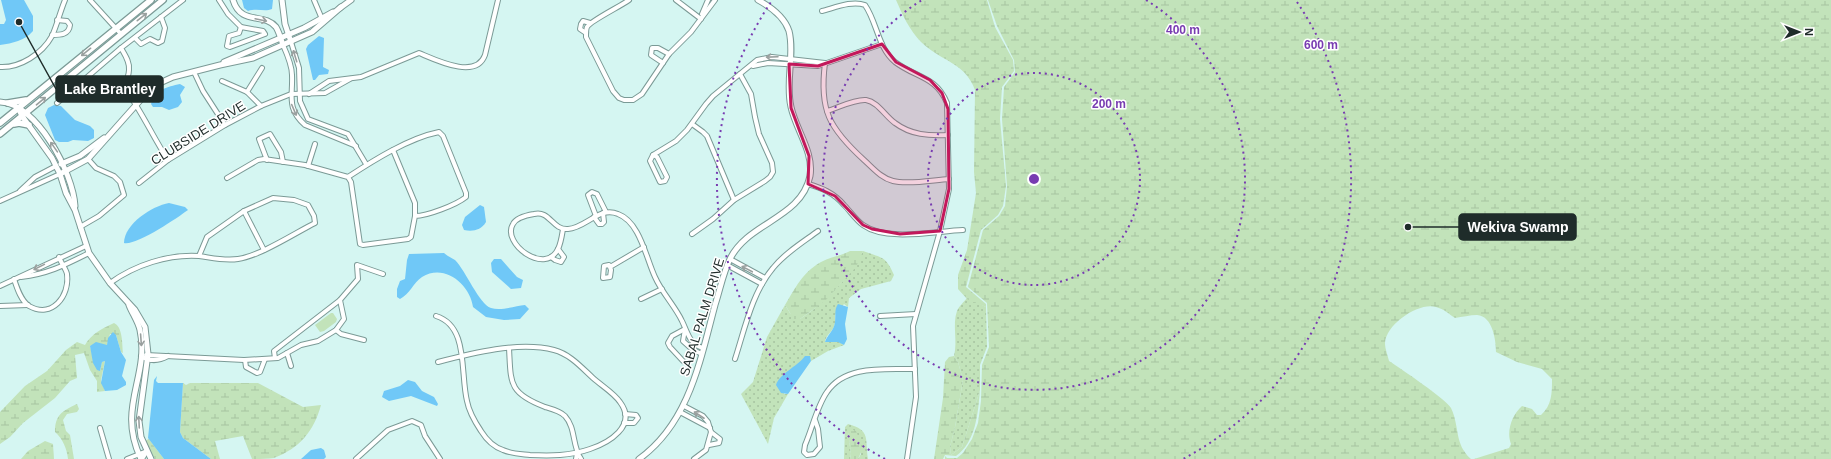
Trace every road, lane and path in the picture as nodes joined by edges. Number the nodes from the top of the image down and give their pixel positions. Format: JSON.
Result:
{"nodes":[{"id":1,"x":64,"y":0,"type":"edge"},
{"id":2,"x":90,"y":0,"type":"edge"},
{"id":3,"x":151,"y":0,"type":"edge"},
{"id":4,"x":164,"y":0,"type":"edge"},
{"id":5,"x":183,"y":0,"type":"edge"},
{"id":6,"x":219,"y":0,"type":"edge"},
{"id":7,"x":234,"y":0,"type":"edge"},
{"id":8,"x":282,"y":0,"type":"edge"},
{"id":9,"x":314,"y":0,"type":"edge"},
{"id":10,"x":351,"y":0,"type":"edge"},
{"id":11,"x":629,"y":0,"type":"edge"},
{"id":12,"x":676,"y":0,"type":"edge"},
{"id":13,"x":708,"y":0,"type":"edge"},
{"id":14,"x":715,"y":0,"type":"edge"},
{"id":15,"x":758,"y":0,"type":"edge"},
{"id":16,"x":499,"y":1,"type":"edge"},
{"id":17,"x":342,"y":7,"type":"junction"},
{"id":18,"x":822,"y":11,"type":"dead end"},
{"id":19,"x":161,"y":17,"type":"junction"},
{"id":20,"x":701,"y":18,"type":"junction"},
{"id":21,"x":322,"y":19,"type":"junction"},
{"id":22,"x":57,"y":20,"type":"junction"},
{"id":23,"x":590,"y":23,"type":"junction"},
{"id":24,"x":116,"y":27,"type":"junction"},
{"id":25,"x":242,"y":28,"type":"junction"},
{"id":26,"x":586,"y":33,"type":"junction"},
{"id":27,"x":121,"y":34,"type":"junction"},
{"id":28,"x":288,"y":34,"type":"junction"},
{"id":29,"x":52,"y":35,"type":"junction"},
{"id":30,"x":280,"y":37,"type":"junction"},
{"id":31,"x":135,"y":38,"type":"junction"},
{"id":32,"x":291,"y":42,"type":"junction"},
{"id":33,"x":882,"y":44,"type":"junction"},
{"id":34,"x":283,"y":45,"type":"junction"},
{"id":35,"x":121,"y":48,"type":"junction"},
{"id":36,"x":669,"y":54,"type":"junction"},
{"id":37,"x":790,"y":57,"type":"junction"},
{"id":38,"x":663,"y":63,"type":"junction"},
{"id":39,"x":825,"y":63,"type":"junction"},
{"id":40,"x":789,"y":64,"type":"junction"},
{"id":41,"x":220,"y":65,"type":"junction"},
{"id":42,"x":0,"y":67,"type":"edge"},
{"id":43,"x":750,"y":67,"type":"junction"},
{"id":44,"x":262,"y":68,"type":"dead end"},
{"id":45,"x":194,"y":72,"type":"junction"},
{"id":46,"x":740,"y":74,"type":"junction"},
{"id":47,"x":350,"y":79,"type":"junction"},
{"id":48,"x":222,"y":81,"type":"dead end"},
{"id":49,"x":247,"y":92,"type":"junction"},
{"id":50,"x":291,"y":94,"type":"junction"},
{"id":51,"x":299,"y":94,"type":"junction"},
{"id":52,"x":309,"y":94,"type":"junction"},
{"id":53,"x":30,"y":98,"type":"junction"},
{"id":54,"x":0,"y":102,"type":"edge"},
{"id":55,"x":8,"y":103,"type":"junction"},
{"id":56,"x":57,"y":103,"type":"dead end"},
{"id":57,"x":136,"y":105,"type":"junction"},
{"id":58,"x":261,"y":106,"type":"junction"},
{"id":59,"x":18,"y":108,"type":"junction"},
{"id":60,"x":827,"y":111,"type":"junction"},
{"id":61,"x":28,"y":112,"type":"junction"},
{"id":62,"x":22,"y":116,"type":"junction"},
{"id":63,"x":0,"y":123,"type":"edge"},
{"id":64,"x":692,"y":124,"type":"junction"},
{"id":65,"x":12,"y":125,"type":"junction"},
{"id":66,"x":29,"y":125,"type":"junction"},
{"id":67,"x":225,"y":125,"type":"junction"},
{"id":68,"x":112,"y":131,"type":"junction"},
{"id":69,"x":0,"y":134,"type":"edge"},
{"id":70,"x":948,"y":135,"type":"junction"},
{"id":71,"x":315,"y":144,"type":"dead end"},
{"id":72,"x":357,"y":146,"type":"junction"},
{"id":73,"x":393,"y":150,"type":"junction"},
{"id":74,"x":652,"y":155,"type":"junction"},
{"id":75,"x":88,"y":159,"type":"junction"},
{"id":76,"x":168,"y":160,"type":"junction"},
{"id":77,"x":267,"y":160,"type":"junction"},
{"id":78,"x":283,"y":162,"type":"junction"},
{"id":79,"x":63,"y":163,"type":"junction"},
{"id":80,"x":366,"y":164,"type":"junction"},
{"id":81,"x":56,"y":166,"type":"junction"},
{"id":82,"x":308,"y":166,"type":"junction"},
{"id":83,"x":67,"y":170,"type":"junction"},
{"id":84,"x":60,"y":174,"type":"junction"},
{"id":85,"x":348,"y":177,"type":"junction"},
{"id":86,"x":227,"y":178,"type":"dead end"},
{"id":87,"x":949,"y":179,"type":"junction"},
{"id":88,"x":139,"y":183,"type":"dead end"},
{"id":89,"x":808,"y":184,"type":"junction"},
{"id":90,"x":16,"y":194,"type":"junction"},
{"id":91,"x":734,"y":200,"type":"junction"},
{"id":92,"x":0,"y":201,"type":"edge"},
{"id":93,"x":75,"y":210,"type":"junction"},
{"id":94,"x":244,"y":211,"type":"junction"},
{"id":95,"x":605,"y":212,"type":"junction"},
{"id":96,"x":415,"y":216,"type":"junction"},
{"id":97,"x":595,"y":216,"type":"junction"},
{"id":98,"x":80,"y":227,"type":"junction"},
{"id":99,"x":563,"y":229,"type":"junction"},
{"id":100,"x":963,"y":230,"type":"dead end"},
{"id":101,"x":818,"y":231,"type":"dead end"},
{"id":102,"x":940,"y":231,"type":"junction"},
{"id":103,"x":692,"y":234,"type":"dead end"},
{"id":104,"x":86,"y":246,"type":"junction"},
{"id":105,"x":644,"y":248,"type":"junction"},
{"id":106,"x":558,"y":249,"type":"junction"},
{"id":107,"x":264,"y":250,"type":"junction"},
{"id":108,"x":89,"y":253,"type":"junction"},
{"id":109,"x":199,"y":256,"type":"junction"},
{"id":110,"x":59,"y":257,"type":"junction"},
{"id":111,"x":551,"y":257,"type":"junction"},
{"id":112,"x":730,"y":259,"type":"junction"},
{"id":113,"x":727,"y":265,"type":"junction"},
{"id":114,"x":62,"y":266,"type":"junction"},
{"id":115,"x":610,"y":267,"type":"dead end"},
{"id":116,"x":383,"y":274,"type":"dead end"},
{"id":117,"x":19,"y":277,"type":"junction"},
{"id":118,"x":765,"y":278,"type":"junction"},
{"id":119,"x":14,"y":280,"type":"junction"},
{"id":120,"x":110,"y":283,"type":"junction"},
{"id":121,"x":762,"y":284,"type":"junction"},
{"id":122,"x":0,"y":286,"type":"edge"},
{"id":123,"x":662,"y":290,"type":"junction"},
{"id":124,"x":641,"y":299,"type":"dead end"},
{"id":125,"x":340,"y":300,"type":"junction"},
{"id":126,"x":128,"y":304,"type":"junction"},
{"id":127,"x":28,"y":305,"type":"junction"},
{"id":128,"x":0,"y":306,"type":"edge"},
{"id":129,"x":916,"y":314,"type":"junction"},
{"id":130,"x":436,"y":316,"type":"dead end"},
{"id":131,"x":880,"y":316,"type":"dead end"},
{"id":132,"x":685,"y":329,"type":"junction"},
{"id":133,"x":336,"y":330,"type":"junction"},
{"id":134,"x":364,"y":340,"type":"dead end"},
{"id":135,"x":509,"y":348,"type":"junction"},
{"id":136,"x":703,"y":351,"type":"junction"},
{"id":137,"x":287,"y":353,"type":"junction"},
{"id":138,"x":148,"y":354,"type":"junction"},
{"id":139,"x":141,"y":356,"type":"junction"},
{"id":140,"x":168,"y":356,"type":"junction"},
{"id":141,"x":461,"y":356,"type":"junction"},
{"id":142,"x":277,"y":358,"type":"junction"},
{"id":143,"x":735,"y":358,"type":"dead end"},
{"id":144,"x":265,"y":359,"type":"junction"},
{"id":145,"x":148,"y":360,"type":"junction"},
{"id":146,"x":245,"y":360,"type":"junction"},
{"id":147,"x":683,"y":361,"type":"dead end"},
{"id":148,"x":438,"y":362,"type":"dead end"},
{"id":149,"x":290,"y":366,"type":"dead end"},
{"id":150,"x":915,"y":369,"type":"junction"},
{"id":151,"x":684,"y":406,"type":"junction"},
{"id":152,"x":680,"y":412,"type":"junction"},
{"id":153,"x":625,"y":414,"type":"junction"},
{"id":154,"x":815,"y":420,"type":"junction"},
{"id":155,"x":624,"y":423,"type":"junction"},
{"id":156,"x":100,"y":428,"type":"dead end"},
{"id":157,"x":711,"y":430,"type":"junction"},
{"id":158,"x":709,"y":445,"type":"junction"},
{"id":159,"x":147,"y":451,"type":"junction"},
{"id":160,"x":138,"y":453,"type":"junction"},
{"id":161,"x":577,"y":453,"type":"junction"},
{"id":162,"x":109,"y":459,"type":"edge"},
{"id":163,"x":127,"y":459,"type":"edge"},
{"id":164,"x":141,"y":459,"type":"edge"},
{"id":165,"x":151,"y":459,"type":"edge"},
{"id":166,"x":356,"y":459,"type":"edge"},
{"id":167,"x":440,"y":459,"type":"edge"},
{"id":168,"x":576,"y":459,"type":"edge"},
{"id":169,"x":581,"y":459,"type":"edge"},
{"id":170,"x":639,"y":459,"type":"edge"},
{"id":171,"x":694,"y":459,"type":"edge"},
{"id":172,"x":907,"y":459,"type":"edge"}],
"edges":[{"from":1,"to":22,"type":"street"},
{"from":2,"to":24,"type":"street"},
{"from":3,"to":24,"type":"main road"},
{"from":27,"to":4,"type":"main road","one_way":true},
{"from":5,"to":19,"type":"street"},
{"from":6,"to":25,"type":"street"},
{"from":7,"to":30,"type":"street","one_way":true},
{"from":8,"to":28,"type":"street"},
{"from":9,"to":21,"type":"street"},
{"from":10,"to":17,"type":"street"},
{"from":11,"to":23,"type":"street"},
{"from":12,"to":20,"type":"street"},
{"from":13,"to":20,"type":"street"},
{"from":14,"to":20,"type":"street"},
{"from":15,"to":37,"type":"street","name":"SABAL PALM DRIVE"},
{"from":16,"to":47,"type":"street"},
{"from":17,"to":21,"type":"street"},
{"from":17,"to":32,"type":"street"},
{"from":18,"to":33,"type":"street"},
{"from":19,"to":31,"type":"street"},
{"from":19,"to":31,"type":"street"},
{"from":20,"to":36,"type":"street"},
{"from":21,"to":28,"type":"street"},
{"from":22,"to":29,"type":"street"},
{"from":22,"to":29,"type":"street"},
{"from":23,"to":26,"type":"street"},
{"from":23,"to":26,"type":"street"},
{"from":24,"to":27,"type":"street"},
{"from":24,"to":53,"type":"main road","one_way":true},
{"from":25,"to":25,"type":"street"},
{"from":26,"to":38,"type":"street"},
{"from":61,"to":27,"type":"main road","one_way":true},
{"from":28,"to":30,"type":"street"},
{"from":28,"to":32,"type":"street"},
{"from":29,"to":42,"type":"street"},
{"from":30,"to":34,"type":"street"},
{"from":30,"to":41,"type":"street"},
{"from":31,"to":35,"type":"street"},
{"from":32,"to":34,"type":"street"},
{"from":51,"to":32,"type":"street","one_way":true},
{"from":33,"to":39,"type":"street"},
{"from":33,"to":70,"type":"street"},
{"from":34,"to":41,"type":"street"},
{"from":34,"to":50,"type":"street"},
{"from":35,"to":56,"type":"street"},
{"from":35,"to":57,"type":"street"},
{"from":36,"to":38,"type":"street"},
{"from":36,"to":38,"type":"street"},
{"from":37,"to":39,"type":"street"},
{"from":37,"to":40,"type":"street","name":"SABAL PALM DRIVE"},
{"from":37,"to":43,"type":"street","one_way":true},
{"from":39,"to":40,"type":"street"},
{"from":39,"to":60,"type":"street"},
{"from":40,"to":43,"type":"street"},
{"from":40,"to":89,"type":"street","name":"SABAL PALM DRIVE"},
{"from":41,"to":45,"type":"street"},
{"from":43,"to":46,"type":"street"},
{"from":44,"to":49,"type":"street"},
{"from":45,"to":57,"type":"street"},
{"from":45,"to":67,"type":"street"},
{"from":46,"to":64,"type":"street"},
{"from":46,"to":91,"type":"street"},
{"from":47,"to":52,"type":"street"},
{"from":47,"to":52,"type":"street"},
{"from":48,"to":49,"type":"street"},
{"from":49,"to":58,"type":"street"},
{"from":50,"to":51,"type":"street"},
{"from":50,"to":58,"type":"street","name":"CLUBSIDE DRIVE"},
{"from":50,"to":72,"type":"street","one_way":true},
{"from":51,"to":52,"type":"street"},
{"from":51,"to":72,"type":"street"},
{"from":53,"to":55,"type":"main road"},
{"from":53,"to":59,"type":"main road"},
{"from":54,"to":55,"type":"street"},
{"from":55,"to":59,"type":"street"},
{"from":57,"to":68,"type":"street"},
{"from":57,"to":76,"type":"street"},
{"from":58,"to":67,"type":"street","name":"CLUBSIDE DRIVE"},
{"from":59,"to":61,"type":"street"},
{"from":59,"to":62,"type":"street"},
{"from":59,"to":63,"type":"main road"},
{"from":60,"to":70,"type":"street"},
{"from":60,"to":87,"type":"street"},
{"from":61,"to":62,"type":"main road"},
{"from":79,"to":61,"type":"street","one_way":true},
{"from":62,"to":65,"type":"main road"},
{"from":62,"to":66,"type":"street"},
{"from":64,"to":74,"type":"street"},
{"from":64,"to":91,"type":"street"},
{"from":65,"to":66,"type":"main road"},
{"from":65,"to":69,"type":"main road"},
{"from":66,"to":81,"type":"street"},
{"from":67,"to":76,"type":"street","name":"CLUBSIDE DRIVE"},
{"from":68,"to":75,"type":"street"},
{"from":68,"to":79,"type":"street"},
{"from":70,"to":87,"type":"street"},
{"from":71,"to":82,"type":"street"},
{"from":72,"to":80,"type":"street"},
{"from":73,"to":80,"type":"street"},
{"from":73,"to":96,"type":"street"},
{"from":73,"to":96,"type":"street"},
{"from":74,"to":74,"type":"street"},
{"from":75,"to":83,"type":"street"},
{"from":75,"to":98,"type":"street"},
{"from":76,"to":88,"type":"street","name":"CLUBSIDE DRIVE"},
{"from":77,"to":78,"type":"street"},
{"from":77,"to":78,"type":"street"},
{"from":77,"to":86,"type":"street"},
{"from":78,"to":82,"type":"street"},
{"from":79,"to":81,"type":"street"},
{"from":79,"to":83,"type":"street"},
{"from":80,"to":85,"type":"street"},
{"from":81,"to":84,"type":"street"},
{"from":81,"to":90,"type":"street"},
{"from":82,"to":85,"type":"street"},
{"from":83,"to":84,"type":"street"},
{"from":83,"to":93,"type":"street"},
{"from":84,"to":90,"type":"street"},
{"from":84,"to":93,"type":"street"},
{"from":85,"to":96,"type":"street"},
{"from":87,"to":102,"type":"street"},
{"from":89,"to":102,"type":"street"},
{"from":89,"to":112,"type":"street","name":"SABAL PALM DRIVE"},
{"from":90,"to":92,"type":"street"},
{"from":91,"to":103,"type":"street"},
{"from":93,"to":98,"type":"street"},
{"from":94,"to":107,"type":"street"},
{"from":94,"to":107,"type":"street"},
{"from":94,"to":109,"type":"street"},
{"from":95,"to":97,"type":"street"},
{"from":95,"to":97,"type":"street"},
{"from":95,"to":97,"type":"street"},
{"from":95,"to":105,"type":"street"},
{"from":97,"to":99,"type":"street"},
{"from":98,"to":104,"type":"street"},
{"from":99,"to":106,"type":"street"},
{"from":99,"to":111,"type":"street"},
{"from":100,"to":102,"type":"street"},
{"from":101,"to":118,"type":"street"},
{"from":102,"to":129,"type":"street"},
{"from":104,"to":108,"type":"street"},
{"from":104,"to":110,"type":"street"},
{"from":105,"to":115,"type":"street"},
{"from":105,"to":123,"type":"street"},
{"from":106,"to":111,"type":"street"},
{"from":106,"to":111,"type":"street"},
{"from":107,"to":109,"type":"street"},
{"from":108,"to":114,"type":"street"},
{"from":108,"to":120,"type":"street"},
{"from":109,"to":120,"type":"street"},
{"from":110,"to":114,"type":"street"},
{"from":110,"to":117,"type":"street","one_way":true},
{"from":112,"to":113,"type":"street","name":"SABAL PALM DRIVE"},
{"from":118,"to":112,"type":"street","one_way":true},
{"from":113,"to":121,"type":"street"},
{"from":113,"to":136,"type":"street","name":"SABAL PALM DRIVE"},
{"from":114,"to":117,"type":"street"},
{"from":114,"to":127,"type":"street"},
{"from":116,"to":125,"type":"street"},
{"from":117,"to":119,"type":"street"},
{"from":118,"to":121,"type":"street"},
{"from":119,"to":122,"type":"street"},
{"from":119,"to":127,"type":"street"},
{"from":120,"to":126,"type":"street"},
{"from":121,"to":143,"type":"street"},
{"from":123,"to":124,"type":"street"},
{"from":123,"to":132,"type":"street"},
{"from":125,"to":133,"type":"street"},
{"from":125,"to":142,"type":"street"},
{"from":126,"to":138,"type":"street"},
{"from":126,"to":139,"type":"street","one_way":true},
{"from":127,"to":128,"type":"street"},
{"from":129,"to":131,"type":"street"},
{"from":129,"to":150,"type":"street"},
{"from":130,"to":141,"type":"street"},
{"from":132,"to":136,"type":"street"},
{"from":132,"to":136,"type":"street"},
{"from":132,"to":147,"type":"street"},
{"from":133,"to":134,"type":"street"},
{"from":133,"to":137,"type":"street"},
{"from":135,"to":141,"type":"street"},
{"from":135,"to":153,"type":"street"},
{"from":135,"to":161,"type":"street"},
{"from":136,"to":151,"type":"street","name":"SABAL PALM DRIVE"},
{"from":137,"to":142,"type":"street"},
{"from":137,"to":149,"type":"street"},
{"from":138,"to":139,"type":"street"},
{"from":138,"to":140,"type":"street"},
{"from":138,"to":145,"type":"street"},
{"from":139,"to":145,"type":"street"},
{"from":139,"to":160,"type":"street"},
{"from":140,"to":145,"type":"street"},
{"from":140,"to":146,"type":"street"},
{"from":141,"to":148,"type":"street"},
{"from":141,"to":161,"type":"street"},
{"from":142,"to":144,"type":"street"},
{"from":144,"to":146,"type":"street"},
{"from":144,"to":146,"type":"street"},
{"from":159,"to":145,"type":"street","one_way":true},
{"from":150,"to":154,"type":"street"},
{"from":150,"to":172,"type":"street"},
{"from":151,"to":152,"type":"street","name":"SABAL PALM DRIVE"},
{"from":157,"to":151,"type":"street","one_way":true},
{"from":152,"to":157,"type":"street"},
{"from":152,"to":170,"type":"street","name":"SABAL PALM DRIVE"},
{"from":153,"to":155,"type":"street"},
{"from":153,"to":155,"type":"street"},
{"from":154,"to":154,"type":"street"},
{"from":155,"to":161,"type":"street"},
{"from":156,"to":162,"type":"street"},
{"from":157,"to":158,"type":"street"},
{"from":157,"to":158,"type":"street"},
{"from":158,"to":171,"type":"street"},
{"from":159,"to":160,"type":"street"},
{"from":159,"to":164,"type":"street"},
{"from":159,"to":165,"type":"street"},
{"from":160,"to":163,"type":"street"},
{"from":160,"to":164,"type":"street"},
{"from":161,"to":168,"type":"street"},
{"from":161,"to":169,"type":"street"},
{"from":166,"to":167,"type":"street"}]}
